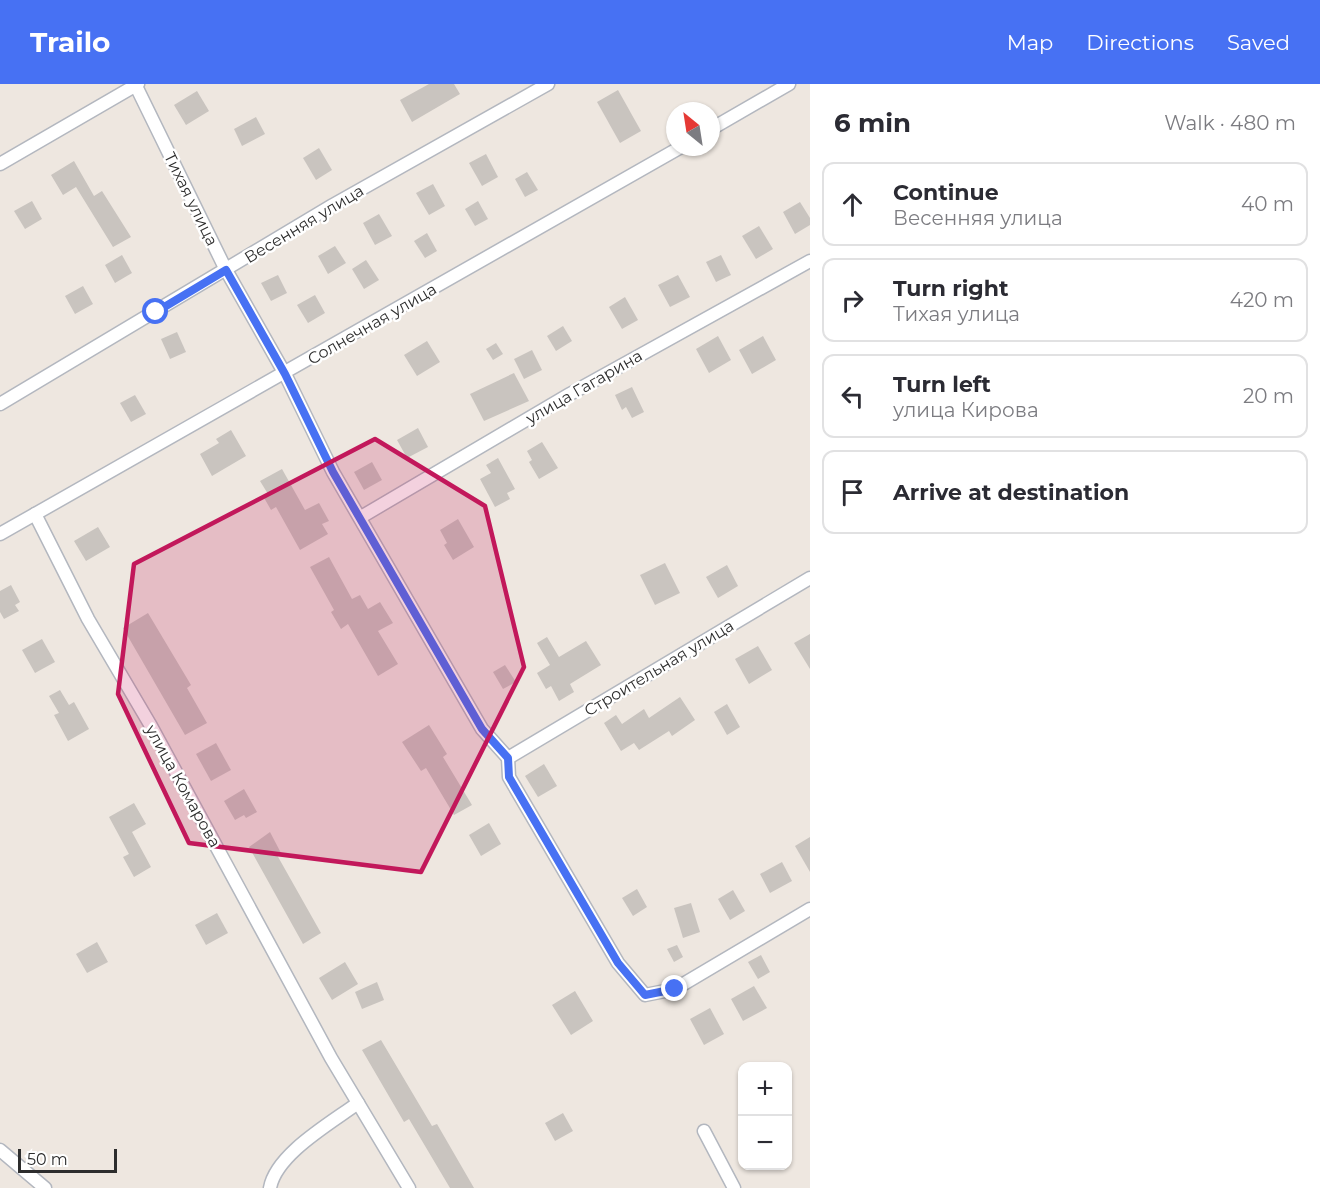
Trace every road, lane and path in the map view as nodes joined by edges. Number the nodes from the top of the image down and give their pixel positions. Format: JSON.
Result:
{"nodes":[{"id":1,"x":136,"y":84,"type":"edge"},
{"id":2,"x":548,"y":84,"type":"edge"},
{"id":3,"x":789,"y":84,"type":"edge"},
{"id":4,"x":720,"y":124,"type":"edge"},
{"id":5,"x":666,"y":156,"type":"edge"},
{"id":6,"x":0,"y":164,"type":"edge"},
{"id":7,"x":810,"y":261,"type":"edge"},
{"id":8,"x":226,"y":270,"type":"junction"},
{"id":9,"x":285,"y":374,"type":"junction"},
{"id":10,"x":0,"y":404,"type":"edge"},
{"id":11,"x":35,"y":514,"type":"junction"},
{"id":12,"x":361,"y":518,"type":"junction"},
{"id":13,"x":0,"y":534,"type":"edge"},
{"id":14,"x":810,"y":578,"type":"edge"},
{"id":15,"x":508,"y":758,"type":"junction"},
{"id":16,"x":810,"y":909,"type":"edge"},
{"id":17,"x":358,"y":1103,"type":"junction"},
{"id":18,"x":704,"y":1131,"type":"dead end"},
{"id":19,"x":0,"y":1150,"type":"edge"},
{"id":20,"x":45,"y":1188,"type":"edge"},
{"id":21,"x":270,"y":1188,"type":"edge"},
{"id":22,"x":409,"y":1188,"type":"edge"},
{"id":23,"x":734,"y":1188,"type":"edge"}],
"edges":[{"from":1,"to":6,"type":"street"},
{"from":1,"to":8,"type":"street","name":"Тихая улица"},
{"from":2,"to":8,"type":"street","name":"Весенняя улица"},
{"from":3,"to":4,"type":"street"},
{"from":5,"to":9,"type":"street","name":"Солнечная улица"},
{"from":7,"to":12,"type":"street","name":"улица Гагарина"},
{"from":8,"to":9,"type":"street","name":"Тихая улица"},
{"from":8,"to":10,"type":"street","name":"Весенняя улица"},
{"from":9,"to":11,"type":"street","name":"Солнечная улица"},
{"from":9,"to":12,"type":"street","name":"Тихая улица"},
{"from":11,"to":13,"type":"street","name":"Солнечная улица"},
{"from":11,"to":17,"type":"street","name":"улица Комарова"},
{"from":12,"to":15,"type":"street","name":"Тихая улица"},
{"from":14,"to":15,"type":"street","name":"Строительная улица"},
{"from":15,"to":16,"type":"street","name":"Тихая улица"},
{"from":17,"to":21,"type":"street"},
{"from":17,"to":22,"type":"street","name":"улица Комарова"},
{"from":18,"to":23,"type":"street"},
{"from":19,"to":20,"type":"street"}]}
